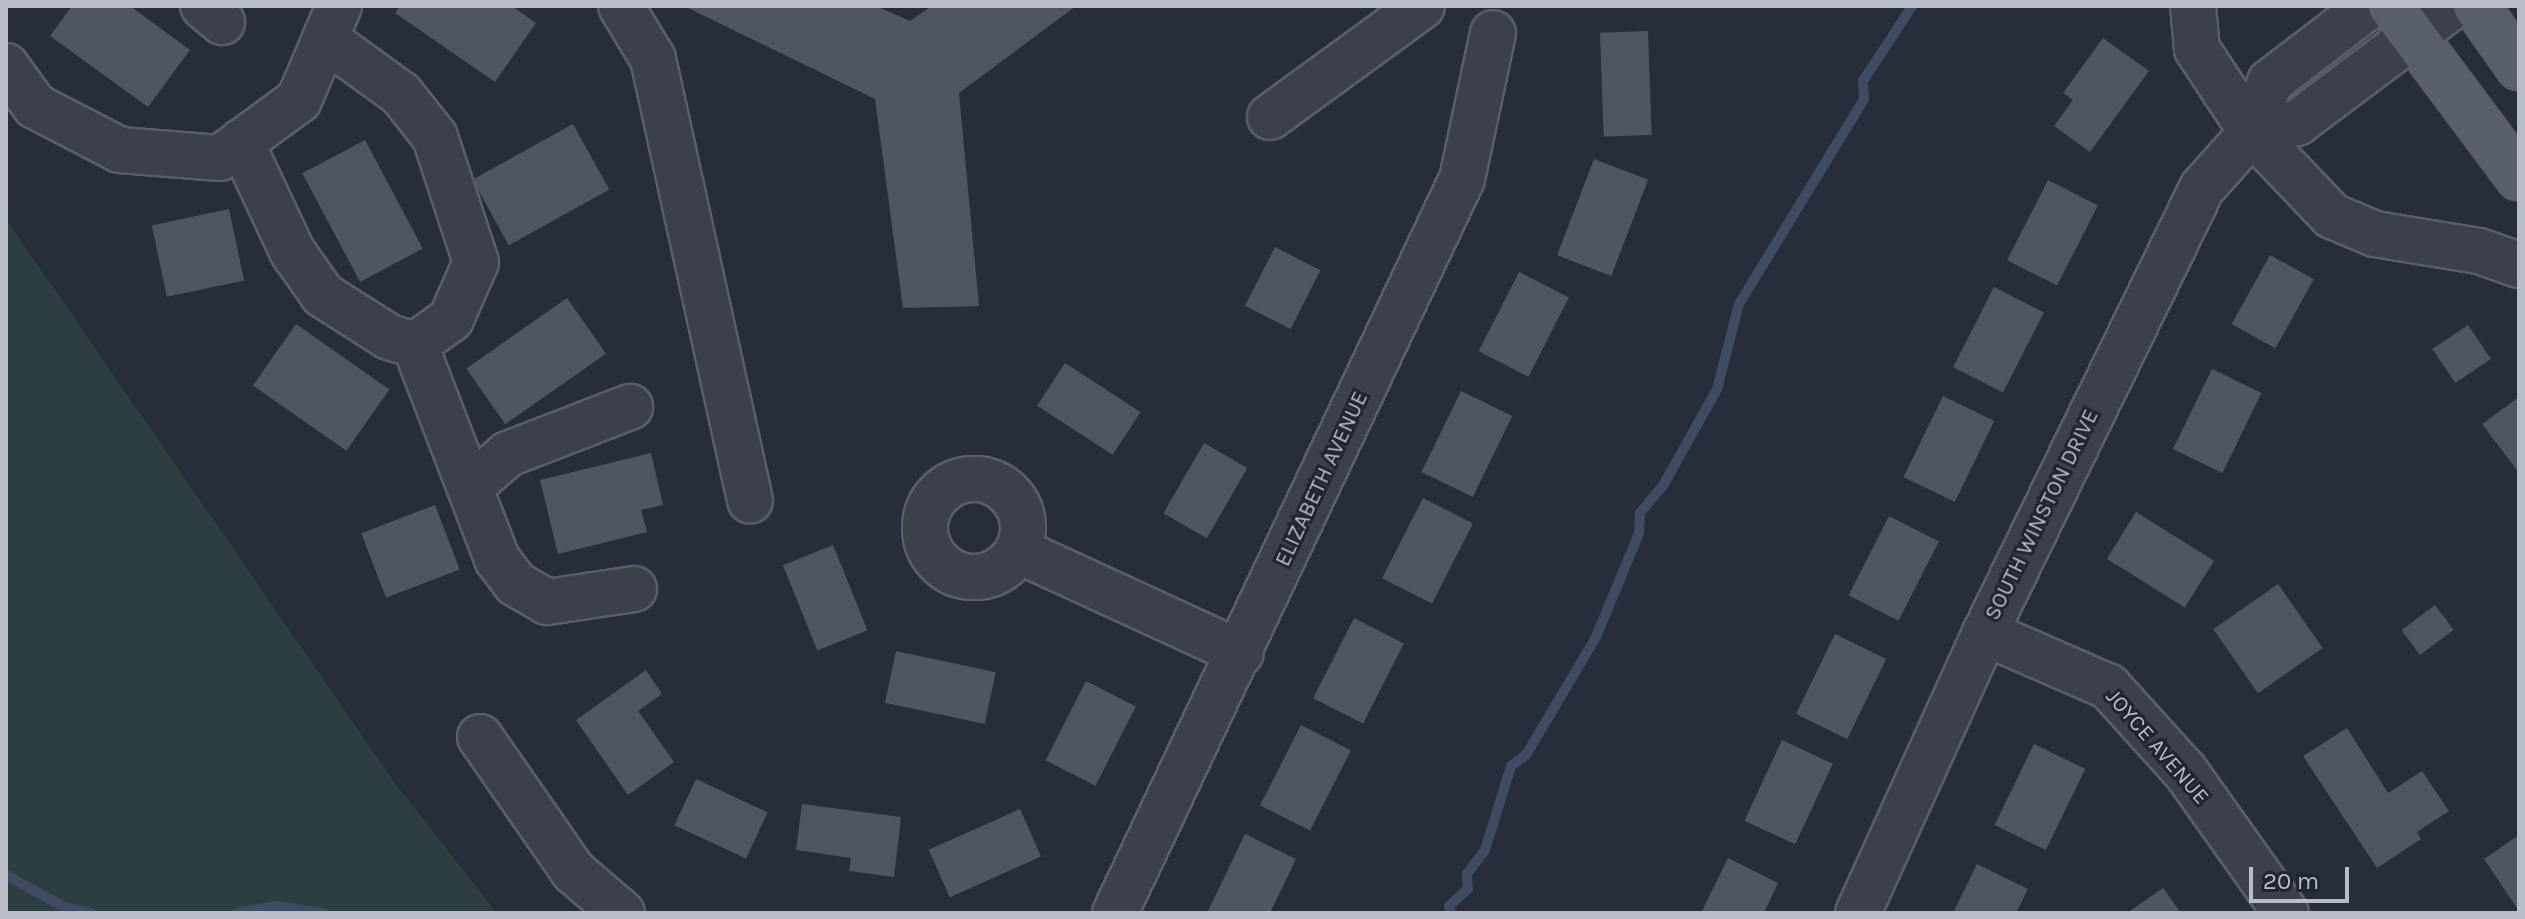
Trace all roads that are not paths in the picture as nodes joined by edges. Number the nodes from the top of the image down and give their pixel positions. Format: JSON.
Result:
{"nodes":[{"id":1,"x":621,"y":6,"type":"edge"},
{"id":2,"x":1422,"y":6,"type":"edge"},
{"id":3,"x":2193,"y":6,"type":"edge"},
{"id":4,"x":2369,"y":6,"type":"edge"},
{"id":5,"x":2453,"y":6,"type":"edge"},
{"id":6,"x":2476,"y":6,"type":"edge"},
{"id":7,"x":2401,"y":20,"type":"edge"},
{"id":8,"x":332,"y":22,"type":"edge"},
{"id":9,"x":1493,"y":33,"type":"dead end"},
{"id":10,"x":6,"y":66,"type":"edge"},
{"id":11,"x":2519,"y":67,"type":"edge"},
{"id":12,"x":1270,"y":117,"type":"dead end"},
{"id":13,"x":2252,"y":132,"type":"junction"},
{"id":14,"x":241,"y":142,"type":"junction"},
{"id":15,"x":2519,"y":178,"type":"edge"},
{"id":16,"x":2519,"y":265,"type":"edge"},
{"id":17,"x":415,"y":345,"type":"junction"},
{"id":18,"x":630,"y":407,"type":"dead end"},
{"id":19,"x":470,"y":487,"type":"junction"},
{"id":20,"x":750,"y":500,"type":"dead end"},
{"id":21,"x":1019,"y":551,"type":"dead end"},
{"id":22,"x":634,"y":589,"type":"dead end"},
{"id":23,"x":1985,"y":633,"type":"junction"},
{"id":24,"x":1241,"y":653,"type":"junction"},
{"id":25,"x":480,"y":737,"type":"dead end"},
{"id":26,"x":622,"y":913,"type":"edge"},
{"id":27,"x":1115,"y":913,"type":"edge"},
{"id":28,"x":1858,"y":913,"type":"edge"},
{"id":29,"x":2286,"y":913,"type":"edge"}],
"edges":[{"from":1,"to":20,"type":"street"},
{"from":2,"to":12,"type":"street"},
{"from":3,"to":13,"type":"street"},
{"from":4,"to":13,"type":"street","name":"SOUTH WINSTON DRIVE"},
{"from":5,"to":7,"type":"street"},
{"from":6,"to":11,"type":"main road"},
{"from":7,"to":13,"type":"street"},
{"from":7,"to":15,"type":"main road"},
{"from":8,"to":14,"type":"street"},
{"from":8,"to":17,"type":"street"},
{"from":9,"to":24,"type":"street","name":"ELIZABETH AVENUE"},
{"from":10,"to":14,"type":"street"},
{"from":13,"to":16,"type":"street"},
{"from":13,"to":23,"type":"street","name":"SOUTH WINSTON DRIVE"},
{"from":14,"to":17,"type":"street"},
{"from":17,"to":19,"type":"street"},
{"from":18,"to":19,"type":"street"},
{"from":19,"to":22,"type":"street"},
{"from":21,"to":24,"type":"street"},
{"from":23,"to":28,"type":"street","name":"SOUTH WINSTON DRIVE"},
{"from":23,"to":29,"type":"street","name":"JOYCE AVENUE"},
{"from":24,"to":27,"type":"street","name":"ELIZABETH AVENUE"},
{"from":25,"to":26,"type":"street"}]}
